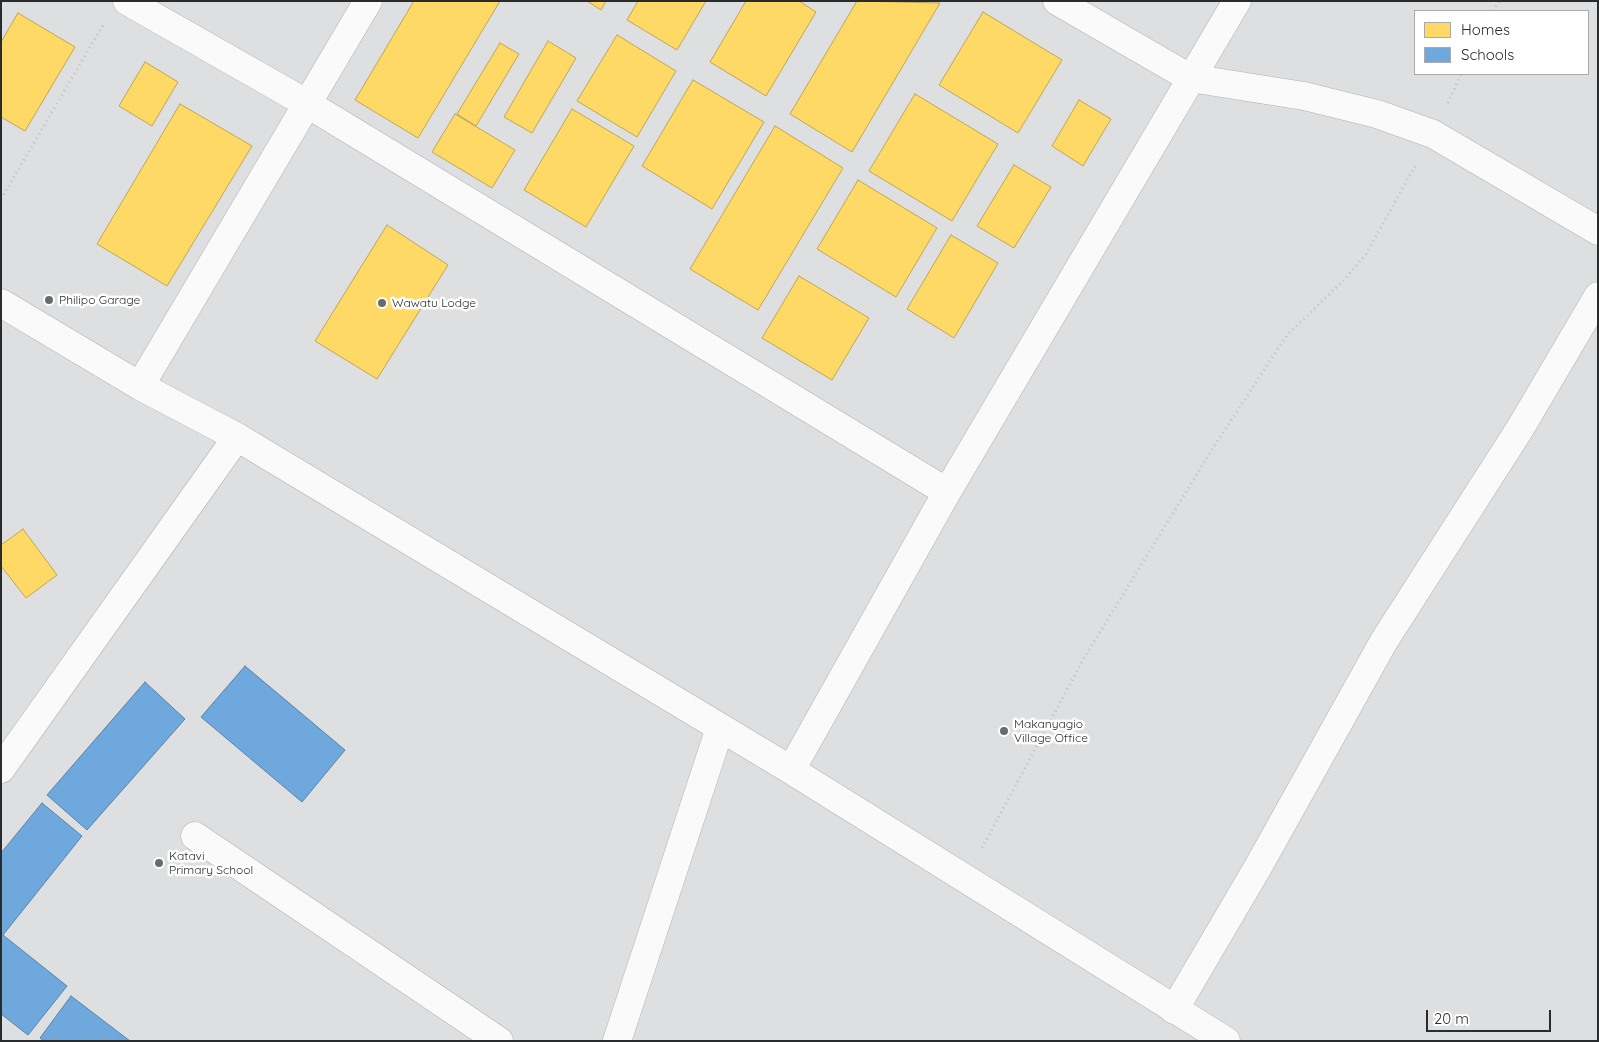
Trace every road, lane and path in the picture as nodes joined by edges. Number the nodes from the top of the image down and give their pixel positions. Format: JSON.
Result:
{"nodes":[{"id":1,"x":368,"y":1,"type":"edge"},
{"id":2,"x":1057,"y":1,"type":"edge"},
{"id":3,"x":1237,"y":1,"type":"edge"},
{"id":4,"x":117,"y":10,"type":"edge"},
{"id":5,"x":1190,"y":78,"type":"junction"},
{"id":6,"x":306,"y":104,"type":"junction"},
{"id":7,"x":1433,"y":134,"type":"junction"},
{"id":8,"x":1,"y":199,"type":"edge"},
{"id":9,"x":1598,"y":231,"type":"edge"},
{"id":10,"x":1598,"y":296,"type":"edge"},
{"id":11,"x":1,"y":302,"type":"edge"},
{"id":12,"x":140,"y":386,"type":"junction"},
{"id":13,"x":237,"y":437,"type":"junction"},
{"id":14,"x":947,"y":492,"type":"junction"},
{"id":15,"x":720,"y":728,"type":"junction"},
{"id":16,"x":1,"y":769,"type":"edge"},
{"id":17,"x":791,"y":770,"type":"junction"},
{"id":18,"x":195,"y":836,"type":"dead end"},
{"id":19,"x":965,"y":879,"type":"junction"},
{"id":20,"x":1174,"y":1010,"type":"junction"},
{"id":21,"x":499,"y":1041,"type":"edge"},
{"id":22,"x":617,"y":1041,"type":"edge"},
{"id":23,"x":1226,"y":1041,"type":"edge"}],
"edges":[{"from":1,"to":6,"type":"street"},
{"from":2,"to":5,"type":"street"},
{"from":3,"to":5,"type":"street"},
{"from":4,"to":6,"type":"street"},
{"from":4,"to":8,"type":"path"},
{"from":5,"to":7,"type":"street"},
{"from":5,"to":14,"type":"street"},
{"from":6,"to":12,"type":"street"},
{"from":6,"to":14,"type":"street"},
{"from":7,"to":9,"type":"street"},
{"from":7,"to":19,"type":"path"},
{"from":10,"to":20,"type":"street"},
{"from":11,"to":12,"type":"street"},
{"from":12,"to":13,"type":"street"},
{"from":13,"to":15,"type":"street"},
{"from":13,"to":16,"type":"street"},
{"from":14,"to":17,"type":"street"},
{"from":15,"to":17,"type":"street"},
{"from":15,"to":22,"type":"street"},
{"from":17,"to":19,"type":"street"},
{"from":18,"to":21,"type":"street"},
{"from":19,"to":20,"type":"street"},
{"from":20,"to":23,"type":"street"}]}
